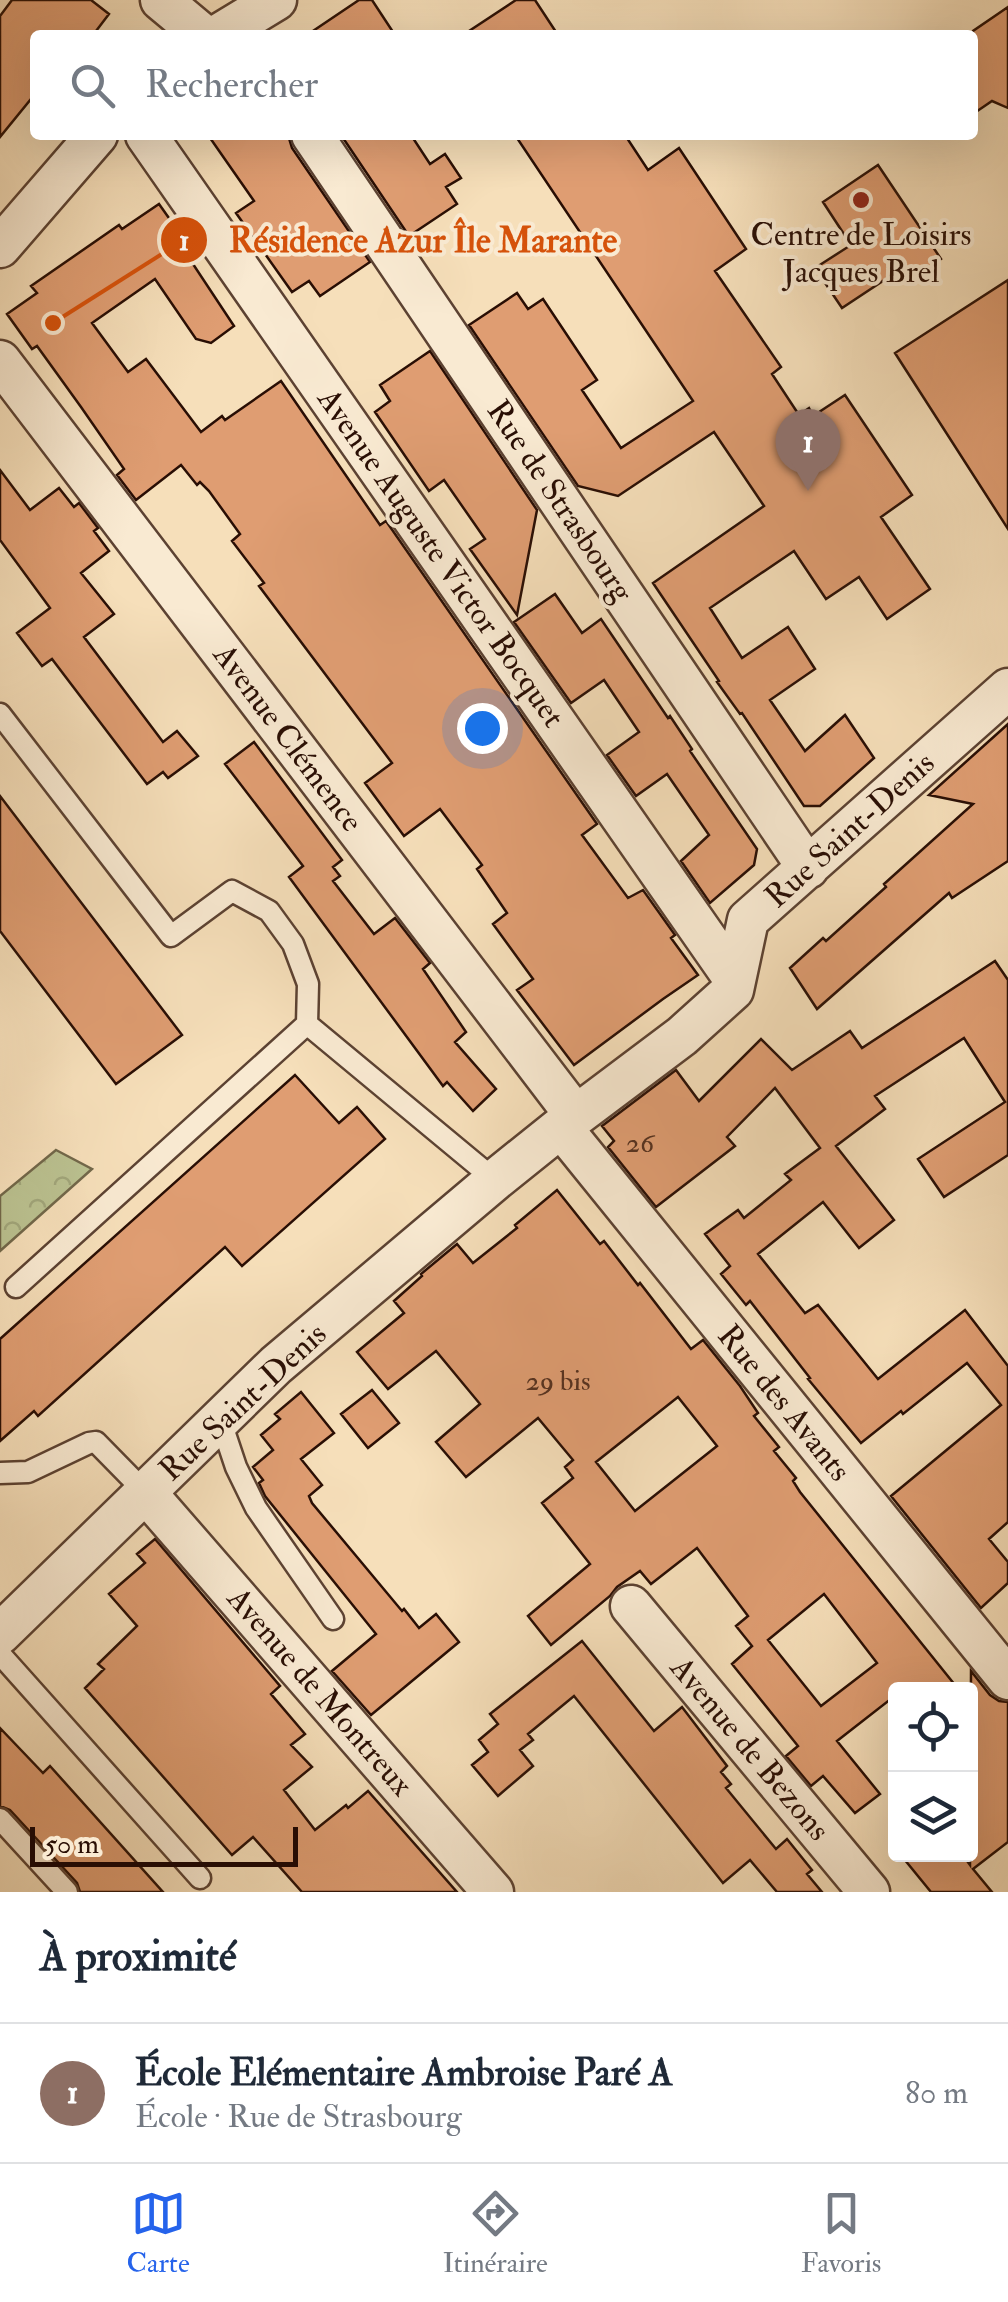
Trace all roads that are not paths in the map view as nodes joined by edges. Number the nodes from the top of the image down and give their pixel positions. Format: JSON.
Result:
{"nodes":[{"id":1,"x":161,"y":0,"type":"edge"},
{"id":2,"x":276,"y":0,"type":"edge"},
{"id":3,"x":222,"y":30,"type":"edge"},
{"id":4,"x":229,"y":30,"type":"edge"},
{"id":5,"x":93,"y":140,"type":"edge"},
{"id":6,"x":149,"y":140,"type":"edge"},
{"id":7,"x":315,"y":140,"type":"edge"},
{"id":8,"x":0,"y":247,"type":"edge"},
{"id":9,"x":0,"y":360,"type":"edge"},
{"id":10,"x":1008,"y":689,"type":"edge"},
{"id":11,"x":0,"y":714,"type":"edge"},
{"id":12,"x":808,"y":868,"type":"junction"},
{"id":13,"x":735,"y":980,"type":"junction"},
{"id":14,"x":307,"y":1024,"type":"junction"},
{"id":15,"x":568,"y":1121,"type":"junction"},
{"id":16,"x":495,"y":1180,"type":"junction"},
{"id":17,"x":16,"y":1286,"type":"dead end"},
{"id":18,"x":220,"y":1420,"type":"junction"},
{"id":19,"x":0,"y":1473,"type":"edge"},
{"id":20,"x":146,"y":1493,"type":"junction"},
{"id":21,"x":631,"y":1606,"type":"dead end"},
{"id":22,"x":333,"y":1620,"type":"dead end"},
{"id":23,"x":0,"y":1634,"type":"edge"},
{"id":24,"x":0,"y":1654,"type":"edge"},
{"id":25,"x":1008,"y":1679,"type":"edge"},
{"id":26,"x":0,"y":1819,"type":"edge"},
{"id":27,"x":200,"y":1878,"type":"dead end"},
{"id":28,"x":67,"y":1892,"type":"edge"},
{"id":29,"x":493,"y":1892,"type":"edge"},
{"id":30,"x":869,"y":1892,"type":"edge"}],
"edges":[{"from":1,"to":3,"type":"street"},
{"from":2,"to":4,"type":"street"},
{"from":5,"to":8,"type":"street"},
{"from":6,"to":13,"type":"street","name":"Avenue Auguste Victor Bocquet"},
{"from":7,"to":12,"type":"street","name":"Rue de Strasbourg"},
{"from":9,"to":15,"type":"street","name":"Avenue Clémence"},
{"from":10,"to":12,"type":"street","name":"Rue Saint-Denis"},
{"from":11,"to":14,"type":"lane"},
{"from":12,"to":13,"type":"street","name":"Rue Saint-Denis"},
{"from":13,"to":15,"type":"street","name":"Rue Saint-Denis"},
{"from":14,"to":16,"type":"lane"},
{"from":14,"to":17,"type":"lane"},
{"from":15,"to":16,"type":"street","name":"Rue Saint-Denis"},
{"from":15,"to":25,"type":"street","name":"Rue des Avants"},
{"from":16,"to":18,"type":"street","name":"Rue Saint-Denis"},
{"from":18,"to":20,"type":"street","name":"Rue Saint-Denis"},
{"from":18,"to":22,"type":"lane"},
{"from":19,"to":20,"type":"lane"},
{"from":20,"to":23,"type":"street","name":"Rue Saint-Denis"},
{"from":20,"to":29,"type":"street","name":"Avenue de Montreux"},
{"from":21,"to":30,"type":"street","name":"Avenue de Bezons"},
{"from":24,"to":27,"type":"lane"},
{"from":26,"to":28,"type":"lane"}]}
